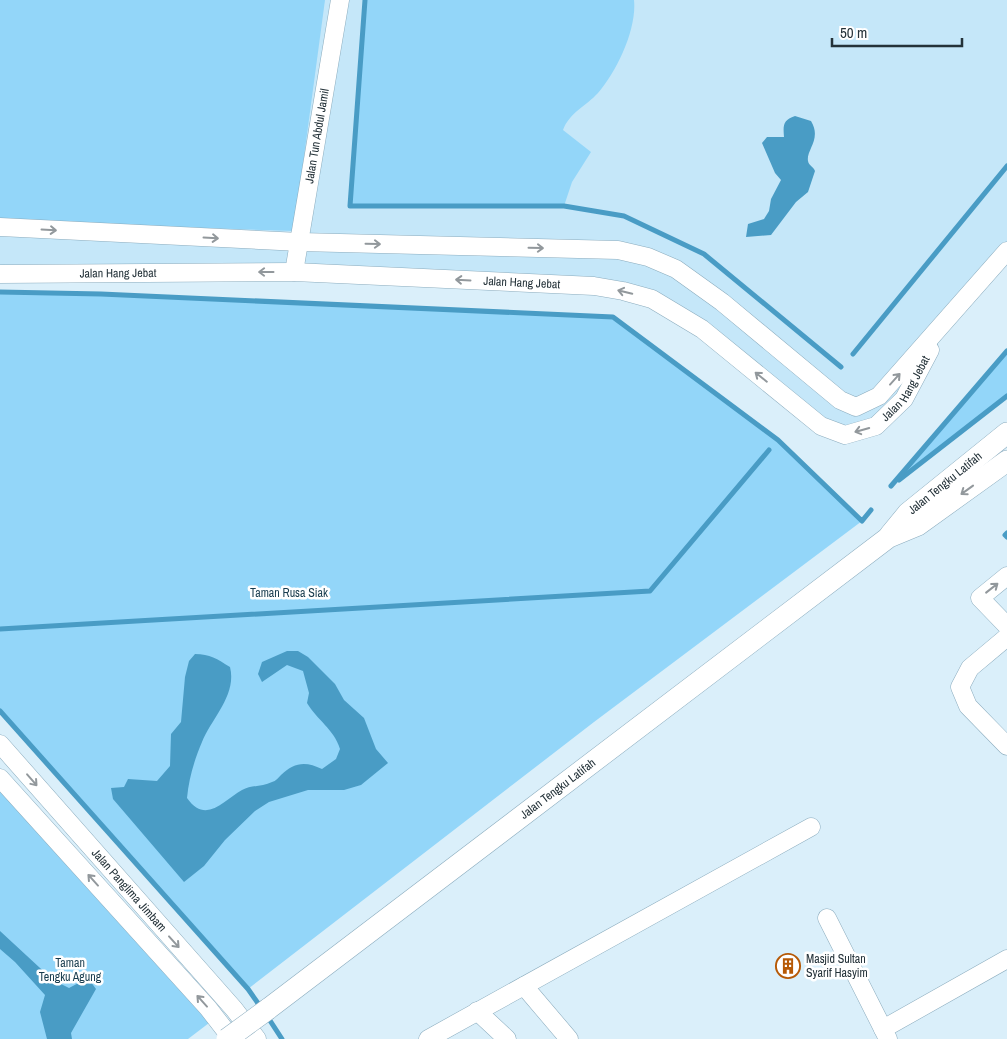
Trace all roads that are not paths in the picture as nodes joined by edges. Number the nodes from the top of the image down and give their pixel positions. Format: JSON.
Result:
{"nodes":[{"id":1,"x":340,"y":0,"type":"edge"},
{"id":2,"x":0,"y":228,"type":"edge"},
{"id":3,"x":300,"y":242,"type":"junction"},
{"id":4,"x":1007,"y":251,"type":"edge"},
{"id":5,"x":294,"y":272,"type":"junction"},
{"id":6,"x":0,"y":274,"type":"edge"},
{"id":7,"x":943,"y":326,"type":"junction"},
{"id":8,"x":1007,"y":433,"type":"edge"},
{"id":9,"x":1007,"y":461,"type":"edge"},
{"id":10,"x":889,"y":537,"type":"junction"},
{"id":11,"x":1007,"y":576,"type":"edge"},
{"id":12,"x":1007,"y":626,"type":"edge"},
{"id":13,"x":1007,"y":637,"type":"edge"},
{"id":14,"x":0,"y":744,"type":"edge"},
{"id":15,"x":1007,"y":746,"type":"edge"},
{"id":16,"x":0,"y":778,"type":"edge"},
{"id":17,"x":811,"y":827,"type":"dead end"},
{"id":18,"x":827,"y":918,"type":"dead end"},
{"id":19,"x":1007,"y":959,"type":"edge"},
{"id":20,"x":524,"y":986,"type":"junction"},
{"id":21,"x":477,"y":1011,"type":"junction"},
{"id":22,"x":886,"y":1034,"type":"edge"},
{"id":23,"x":435,"y":1037,"type":"edge"},
{"id":24,"x":226,"y":1039,"type":"edge"},
{"id":25,"x":232,"y":1039,"type":"edge"},
{"id":26,"x":256,"y":1039,"type":"edge"},
{"id":27,"x":507,"y":1039,"type":"edge"},
{"id":28,"x":569,"y":1039,"type":"edge"}],
"edges":[{"from":1,"to":3,"type":"street","name":"Jalan Tun Abdul Jamil"},
{"from":2,"to":3,"type":"street","name":"Jalan Hang Jebat","one_way":true},
{"from":3,"to":5,"type":"street","name":"Jalan Tun Abdul Jamil"},
{"from":3,"to":7,"type":"street","name":"Jalan Hang Jebat","one_way":true},
{"from":4,"to":7,"type":"street","name":"Jalan Hang Jebat"},
{"from":5,"to":6,"type":"street","name":"Jalan Hang Jebat","one_way":true},
{"from":7,"to":5,"type":"street","name":"Jalan Hang Jebat","one_way":true},
{"from":8,"to":10,"type":"main road","name":"Jalan Tengku Latifah"},
{"from":9,"to":10,"type":"main road","name":"Jalan Tengku Latifah","one_way":true},
{"from":10,"to":24,"type":"main road","name":"Jalan Tengku Latifah","bridge":true},
{"from":12,"to":11,"type":"street","one_way":true},
{"from":13,"to":15,"type":"street"},
{"from":14,"to":26,"type":"street","name":"Jalan Panglima Jimbam","one_way":true},
{"from":25,"to":16,"type":"street","name":"Jalan Panglima Jimbam","one_way":true},
{"from":17,"to":20,"type":"street"},
{"from":18,"to":22,"type":"street"},
{"from":19,"to":22,"type":"street"},
{"from":20,"to":21,"type":"street"},
{"from":20,"to":28,"type":"street"},
{"from":21,"to":23,"type":"street"},
{"from":21,"to":27,"type":"street"}]}
